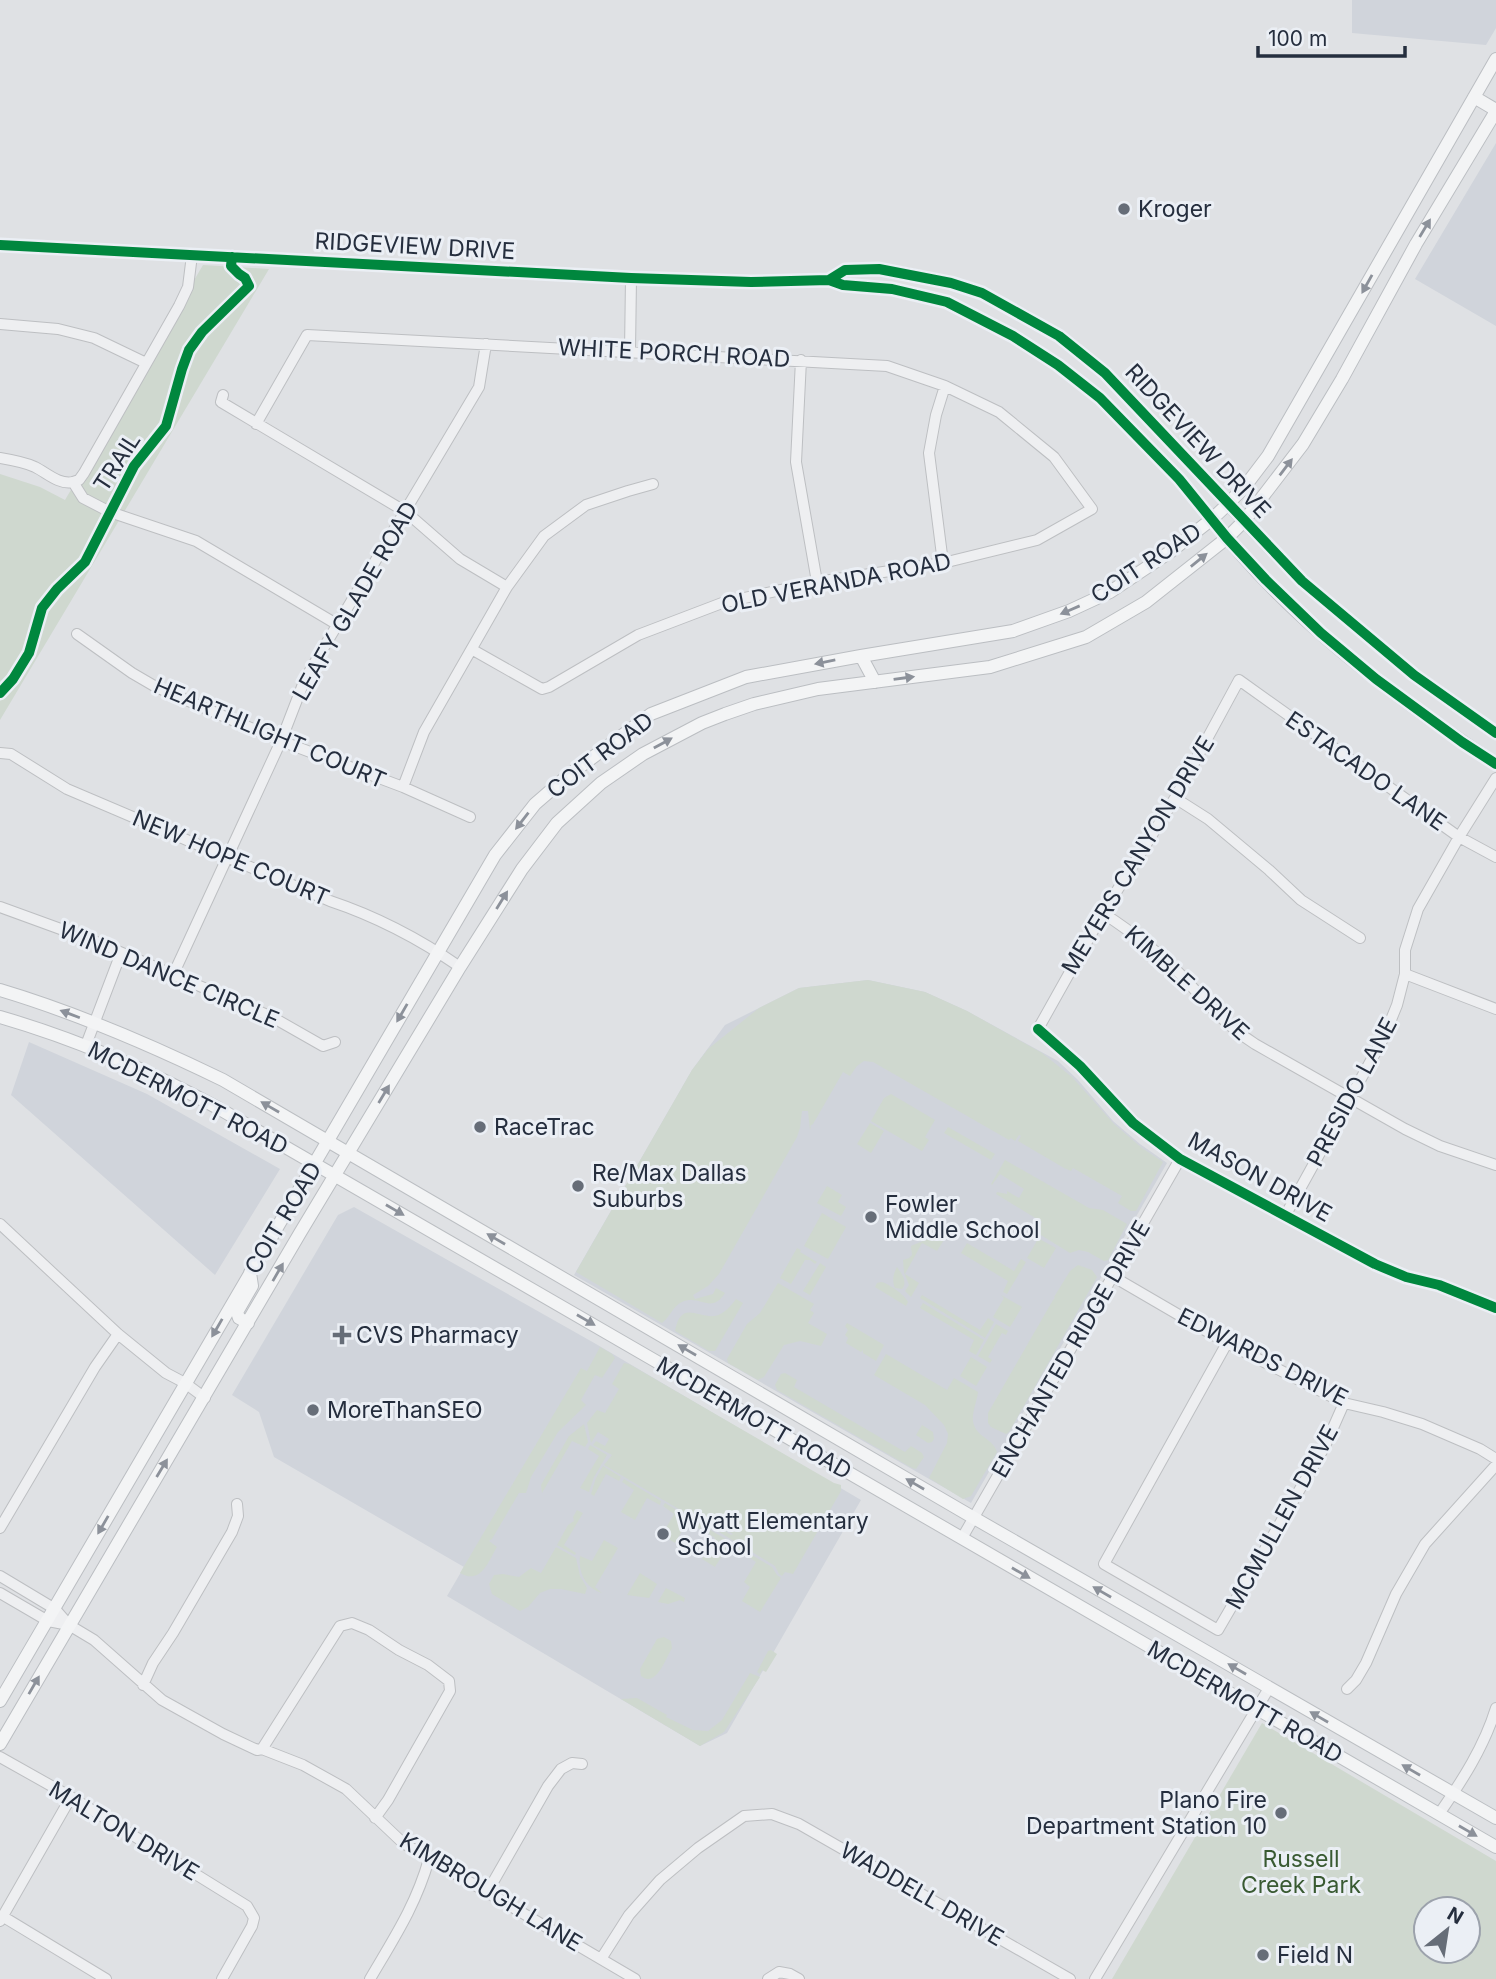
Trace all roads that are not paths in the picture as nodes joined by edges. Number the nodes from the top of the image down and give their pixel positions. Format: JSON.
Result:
{"nodes":[{"id":1,"x":1496,"y":59,"type":"edge"},
{"id":2,"x":1474,"y":97,"type":"junction"},
{"id":3,"x":1496,"y":111,"type":"edge"},
{"id":4,"x":0,"y":245,"type":"edge"},
{"id":5,"x":1389,"y":245,"type":"junction"},
{"id":6,"x":192,"y":255,"type":"junction"},
{"id":7,"x":1409,"y":257,"type":"junction"},
{"id":8,"x":631,"y":278,"type":"junction"},
{"id":9,"x":829,"y":280,"type":"junction"},
{"id":10,"x":0,"y":324,"type":"edge"},
{"id":11,"x":486,"y":344,"type":"junction"},
{"id":12,"x":629,"y":351,"type":"junction"},
{"id":13,"x":801,"y":360,"type":"junction"},
{"id":14,"x":146,"y":363,"type":"junction"},
{"id":15,"x":1320,"y":367,"type":"junction"},
{"id":16,"x":1342,"y":379,"type":"junction"},
{"id":17,"x":945,"y":386,"type":"junction"},
{"id":18,"x":223,"y":395,"type":"dead end"},
{"id":19,"x":256,"y":424,"type":"junction"},
{"id":20,"x":0,"y":458,"type":"edge"},
{"id":21,"x":73,"y":482,"type":"junction"},
{"id":22,"x":653,"y":484,"type":"dead end"},
{"id":23,"x":1228,"y":504,"type":"junction"},
{"id":24,"x":1093,"y":509,"type":"joint"},
{"id":25,"x":406,"y":512,"type":"junction"},
{"id":26,"x":1212,"y":519,"type":"junction"},
{"id":27,"x":1244,"y":521,"type":"junction"},
{"id":28,"x":1227,"y":538,"type":"junction"},
{"id":29,"x":943,"y":563,"type":"junction"},
{"id":30,"x":817,"y":582,"type":"junction"},
{"id":31,"x":507,"y":587,"type":"junction"},
{"id":32,"x":338,"y":625,"type":"junction"},
{"id":33,"x":78,"y":634,"type":"dead end"},
{"id":34,"x":473,"y":650,"type":"junction"},
{"id":35,"x":861,"y":656,"type":"junction"},
{"id":36,"x":1239,"y":680,"type":"joint"},
{"id":37,"x":875,"y":682,"type":"junction"},
{"id":38,"x":856,"y":685,"type":"junction"},
{"id":39,"x":1496,"y":733,"type":"edge"},
{"id":40,"x":281,"y":741,"type":"junction"},
{"id":41,"x":0,"y":753,"type":"edge"},
{"id":42,"x":1496,"y":764,"type":"edge"},
{"id":43,"x":1496,"y":778,"type":"edge"},
{"id":44,"x":403,"y":787,"type":"junction"},
{"id":45,"x":1175,"y":798,"type":"junction"},
{"id":46,"x":470,"y":817,"type":"dead end"},
{"id":47,"x":1459,"y":837,"type":"junction"},
{"id":48,"x":228,"y":858,"type":"junction"},
{"id":49,"x":1496,"y":858,"type":"edge"},
{"id":50,"x":0,"y":907,"type":"edge"},
{"id":51,"x":1103,"y":913,"type":"junction"},
{"id":52,"x":1360,"y":938,"type":"dead end"},
{"id":53,"x":438,"y":952,"type":"junction"},
{"id":54,"x":121,"y":953,"type":"junction"},
{"id":55,"x":460,"y":967,"type":"junction"},
{"id":56,"x":1405,"y":974,"type":"junction"},
{"id":57,"x":173,"y":975,"type":"junction"},
{"id":58,"x":0,"y":990,"type":"edge"},
{"id":59,"x":1496,"y":1009,"type":"edge"},
{"id":60,"x":0,"y":1017,"type":"edge"},
{"id":61,"x":94,"y":1023,"type":"junction"},
{"id":62,"x":1038,"y":1029,"type":"joint"},
{"id":63,"x":335,"y":1041,"type":"dead end"},
{"id":64,"x":86,"y":1045,"type":"junction"},
{"id":65,"x":1351,"y":1099,"type":"junction"},
{"id":66,"x":329,"y":1141,"type":"junction"},
{"id":67,"x":349,"y":1153,"type":"junction"},
{"id":68,"x":1180,"y":1159,"type":"junction"},
{"id":69,"x":315,"y":1164,"type":"junction"},
{"id":70,"x":1496,"y":1164,"type":"edge"},
{"id":71,"x":336,"y":1176,"type":"junction"},
{"id":72,"x":1285,"y":1216,"type":"junction"},
{"id":73,"x":0,"y":1224,"type":"edge"},
{"id":74,"x":250,"y":1273,"type":"junction"},
{"id":75,"x":555,"y":1273,"type":"junction"},
{"id":76,"x":1112,"y":1276,"type":"junction"},
{"id":77,"x":543,"y":1296,"type":"junction"},
{"id":78,"x":1496,"y":1308,"type":"edge"},
{"id":79,"x":248,"y":1323,"type":"junction"},
{"id":80,"x":117,"y":1334,"type":"junction"},
{"id":81,"x":1227,"y":1343,"type":"junction"},
{"id":82,"x":712,"y":1365,"type":"junction"},
{"id":83,"x":185,"y":1383,"type":"junction"},
{"id":84,"x":699,"y":1386,"type":"junction"},
{"id":85,"x":205,"y":1398,"type":"junction"},
{"id":86,"x":1344,"y":1403,"type":"junction"},
{"id":87,"x":1496,"y":1459,"type":"edge"},
{"id":88,"x":1496,"y":1465,"type":"edge"},
{"id":89,"x":237,"y":1504,"type":"dead end"},
{"id":90,"x":974,"y":1518,"type":"junction"},
{"id":91,"x":0,"y":1528,"type":"edge"},
{"id":92,"x":962,"y":1538,"type":"junction"},
{"id":93,"x":0,"y":1576,"type":"edge"},
{"id":94,"x":0,"y":1593,"type":"edge"},
{"id":95,"x":55,"y":1609,"type":"junction"},
{"id":96,"x":48,"y":1621,"type":"junction"},
{"id":97,"x":1155,"y":1622,"type":"junction"},
{"id":98,"x":69,"y":1625,"type":"junction"},
{"id":99,"x":1144,"y":1643,"type":"junction"},
{"id":100,"x":143,"y":1685,"type":"junction"},
{"id":101,"x":1269,"y":1688,"type":"junction"},
{"id":102,"x":1347,"y":1689,"type":"dead end"},
{"id":103,"x":0,"y":1701,"type":"edge"},
{"id":104,"x":1496,"y":1708,"type":"edge"},
{"id":105,"x":1256,"y":1709,"type":"junction"},
{"id":106,"x":1493,"y":1726,"type":"edge"},
{"id":107,"x":0,"y":1744,"type":"edge"},
{"id":108,"x":1369,"y":1746,"type":"junction"},
{"id":109,"x":262,"y":1749,"type":"junction"},
{"id":110,"x":0,"y":1757,"type":"edge"},
{"id":111,"x":582,"y":1764,"type":"dead end"},
{"id":112,"x":1358,"y":1767,"type":"junction"},
{"id":113,"x":1453,"y":1794,"type":"junction"},
{"id":114,"x":71,"y":1797,"type":"junction"},
{"id":115,"x":1439,"y":1814,"type":"junction"},
{"id":116,"x":375,"y":1818,"type":"junction"},
{"id":117,"x":1496,"y":1818,"type":"edge"},
{"id":118,"x":1496,"y":1847,"type":"edge"},
{"id":119,"x":429,"y":1859,"type":"junction"},
{"id":120,"x":488,"y":1891,"type":"junction"},
{"id":121,"x":1,"y":1919,"type":"edge"},
{"id":122,"x":601,"y":1959,"type":"junction"},
{"id":123,"x":795,"y":1977,"type":"edge"},
{"id":124,"x":106,"y":1979,"type":"edge"},
{"id":125,"x":222,"y":1979,"type":"edge"},
{"id":126,"x":372,"y":1979,"type":"edge"},
{"id":127,"x":635,"y":1979,"type":"edge"},
{"id":128,"x":768,"y":1979,"type":"edge"},
{"id":129,"x":1070,"y":1979,"type":"edge"},
{"id":130,"x":1095,"y":1979,"type":"edge"}],
"edges":[{"from":1,"to":2,"type":"main road","name":"COIT ROAD"},
{"from":2,"to":3,"type":"main road"},
{"from":2,"to":5,"type":"main road","name":"COIT ROAD"},
{"from":7,"to":3,"type":"main road","name":"COIT ROAD","one_way":true},
{"from":4,"to":6,"type":"street","name":"RIDGEVIEW DRIVE"},
{"from":5,"to":7,"type":"main road"},
{"from":5,"to":15,"type":"main road","name":"COIT ROAD","one_way":true},
{"from":6,"to":8,"type":"street","name":"RIDGEVIEW DRIVE"},
{"from":6,"to":14,"type":"street"},
{"from":7,"to":16,"type":"main road","name":"COIT ROAD"},
{"from":8,"to":9,"type":"street","name":"RIDGEVIEW DRIVE"},
{"from":8,"to":12,"type":"street"},
{"from":9,"to":23,"type":"street","name":"RIDGEVIEW DRIVE"},
{"from":9,"to":26,"type":"street","name":"RIDGEVIEW DRIVE"},
{"from":10,"to":14,"type":"street"},
{"from":11,"to":12,"type":"street","name":"WHITE PORCH ROAD"},
{"from":11,"to":19,"type":"street","name":"WHITE PORCH ROAD"},
{"from":11,"to":25,"type":"street","name":"LEAFY GLADE ROAD"},
{"from":12,"to":13,"type":"street","name":"WHITE PORCH ROAD"},
{"from":13,"to":17,"type":"street","name":"WHITE PORCH ROAD"},
{"from":13,"to":30,"type":"street"},
{"from":14,"to":21,"type":"street"},
{"from":15,"to":16,"type":"main road"},
{"from":15,"to":23,"type":"main road","name":"COIT ROAD"},
{"from":27,"to":16,"type":"main road","name":"COIT ROAD","one_way":true},
{"from":17,"to":24,"type":"street","name":"WHITE PORCH ROAD"},
{"from":17,"to":29,"type":"street"},
{"from":18,"to":19,"type":"street"},
{"from":19,"to":25,"type":"street"},
{"from":20,"to":21,"type":"street"},
{"from":21,"to":32,"type":"street"},
{"from":22,"to":31,"type":"street"},
{"from":23,"to":26,"type":"main road","name":"COIT ROAD"},
{"from":23,"to":27,"type":"main road","name":"RIDGEVIEW DRIVE"},
{"from":24,"to":29,"type":"street","name":"OLD VERANDA ROAD"},
{"from":25,"to":31,"type":"street"},
{"from":25,"to":32,"type":"street","name":"LEAFY GLADE ROAD"},
{"from":26,"to":28,"type":"main road","name":"RIDGEVIEW DRIVE"},
{"from":26,"to":35,"type":"main road","name":"COIT ROAD","one_way":true},
{"from":27,"to":28,"type":"main road","name":"COIT ROAD"},
{"from":27,"to":39,"type":"main road","name":"RIDGEVIEW DRIVE"},
{"from":37,"to":28,"type":"main road","name":"COIT ROAD","one_way":true},
{"from":28,"to":42,"type":"main road","name":"RIDGEVIEW DRIVE"},
{"from":29,"to":30,"type":"street","name":"OLD VERANDA ROAD"},
{"from":30,"to":34,"type":"street","name":"OLD VERANDA ROAD"},
{"from":31,"to":34,"type":"street"},
{"from":32,"to":40,"type":"street","name":"LEAFY GLADE ROAD"},
{"from":33,"to":40,"type":"street","name":"HEARTHLIGHT COURT"},
{"from":34,"to":44,"type":"street"},
{"from":35,"to":37,"type":"main road"},
{"from":35,"to":38,"type":"main road"},
{"from":35,"to":53,"type":"main road","name":"COIT ROAD","one_way":true},
{"from":36,"to":45,"type":"street","name":"MEYERS CANYON DRIVE"},
{"from":36,"to":47,"type":"street","name":"ESTACADO LANE"},
{"from":37,"to":38,"type":"main road","name":"COIT ROAD"},
{"from":55,"to":38,"type":"main road","name":"COIT ROAD","one_way":true},
{"from":40,"to":44,"type":"street","name":"HEARTHLIGHT COURT"},
{"from":40,"to":48,"type":"street","name":"LEAFY GLADE ROAD"},
{"from":41,"to":48,"type":"street","name":"NEW HOPE COURT"},
{"from":43,"to":47,"type":"street","name":"PRESIDO LANE"},
{"from":44,"to":46,"type":"street","name":"HEARTHLIGHT COURT"},
{"from":45,"to":51,"type":"street","name":"MEYERS CANYON DRIVE"},
{"from":45,"to":52,"type":"street"},
{"from":47,"to":49,"type":"street","name":"ESTACADO LANE"},
{"from":47,"to":56,"type":"street","name":"PRESIDO LANE"},
{"from":48,"to":53,"type":"street","name":"NEW HOPE COURT"},
{"from":48,"to":57,"type":"street","name":"LEAFY GLADE ROAD"},
{"from":50,"to":54,"type":"street","name":"WIND DANCE CIRCLE"},
{"from":51,"to":62,"type":"street","name":"MEYERS CANYON DRIVE"},
{"from":51,"to":65,"type":"street","name":"KIMBLE DRIVE"},
{"from":53,"to":55,"type":"street","name":"NEW HOPE COURT"},
{"from":53,"to":66,"type":"main road","name":"COIT ROAD","one_way":true},
{"from":54,"to":57,"type":"street","name":"WIND DANCE CIRCLE"},
{"from":54,"to":61,"type":"street"},
{"from":67,"to":55,"type":"main road","name":"COIT ROAD","one_way":true},
{"from":56,"to":59,"type":"street"},
{"from":56,"to":65,"type":"street","name":"PRESIDO LANE"},
{"from":57,"to":63,"type":"street","name":"WIND DANCE CIRCLE"},
{"from":61,"to":58,"type":"main road","name":"MCDERMOTT ROAD","one_way":true},
{"from":60,"to":64,"type":"main road","name":"MCDERMOTT ROAD"},
{"from":61,"to":64,"type":"street"},
{"from":66,"to":61,"type":"main road","name":"MCDERMOTT ROAD","one_way":true},
{"from":62,"to":68,"type":"street","name":"MASON DRIVE"},
{"from":64,"to":69,"type":"main road","name":"MCDERMOTT ROAD"},
{"from":65,"to":70,"type":"street","name":"KIMBLE DRIVE"},
{"from":65,"to":72,"type":"street","name":"PRESIDO LANE"},
{"from":66,"to":67,"type":"main road","name":"MCDERMOTT ROAD"},
{"from":66,"to":69,"type":"main road","name":"COIT ROAD"},
{"from":67,"to":71,"type":"main road","name":"COIT ROAD"},
{"from":75,"to":67,"type":"main road","name":"MCDERMOTT ROAD","one_way":true},
{"from":68,"to":72,"type":"street","name":"MASON DRIVE"},
{"from":68,"to":76,"type":"street","name":"ENCHANTED RIDGE DRIVE"},
{"from":69,"to":71,"type":"main road","name":"MCDERMOTT ROAD"},
{"from":69,"to":74,"type":"main road","name":"COIT ROAD"},
{"from":71,"to":77,"type":"main road","name":"MCDERMOTT ROAD","one_way":true},
{"from":79,"to":71,"type":"main road","name":"COIT ROAD","one_way":true},
{"from":72,"to":78,"type":"street","name":"MASON DRIVE"},
{"from":73,"to":80,"type":"street"},
{"from":74,"to":79,"type":"main road"},
{"from":74,"to":83,"type":"main road","name":"COIT ROAD","one_way":true},
{"from":75,"to":77,"type":"main road"},
{"from":82,"to":75,"type":"main road","name":"MCDERMOTT ROAD","one_way":true},
{"from":76,"to":81,"type":"street","name":"EDWARDS DRIVE"},
{"from":76,"to":90,"type":"street","name":"ENCHANTED RIDGE DRIVE"},
{"from":77,"to":84,"type":"main road","name":"MCDERMOTT ROAD","one_way":true},
{"from":79,"to":85,"type":"main road","name":"COIT ROAD"},
{"from":80,"to":83,"type":"street"},
{"from":80,"to":91,"type":"street"},
{"from":81,"to":86,"type":"street","name":"EDWARDS DRIVE"},
{"from":81,"to":86,"type":"street","name":"MCMULLEN DRIVE"},
{"from":82,"to":84,"type":"main road"},
{"from":90,"to":82,"type":"main road","name":"MCDERMOTT ROAD","one_way":true},
{"from":83,"to":85,"type":"street"},
{"from":83,"to":95,"type":"main road","name":"COIT ROAD","one_way":true},
{"from":84,"to":92,"type":"main road","name":"MCDERMOTT ROAD"},
{"from":98,"to":85,"type":"main road","name":"COIT ROAD","one_way":true},
{"from":86,"to":87,"type":"street","name":"EDWARDS DRIVE"},
{"from":88,"to":102,"type":"street"},
{"from":89,"to":100,"type":"street"},
{"from":90,"to":92,"type":"street","name":"ENCHANTED RIDGE DRIVE"},
{"from":97,"to":90,"type":"main road","name":"MCDERMOTT ROAD","one_way":true},
{"from":92,"to":99,"type":"main road","name":"MCDERMOTT ROAD","one_way":true},
{"from":93,"to":95,"type":"street"},
{"from":94,"to":96,"type":"street"},
{"from":95,"to":96,"type":"main road","name":"COIT ROAD"},
{"from":95,"to":98,"type":"street"},
{"from":96,"to":98,"type":"street"},
{"from":96,"to":103,"type":"main road","name":"COIT ROAD"},
{"from":97,"to":99,"type":"main road"},
{"from":101,"to":97,"type":"main road","name":"MCDERMOTT ROAD","one_way":true},
{"from":98,"to":100,"type":"street","name":"KIMBROUGH LANE"},
{"from":107,"to":98,"type":"main road","name":"COIT ROAD","one_way":true},
{"from":99,"to":105,"type":"main road","name":"MCDERMOTT ROAD"},
{"from":100,"to":109,"type":"street","name":"KIMBROUGH LANE"},
{"from":101,"to":105,"type":"street"},
{"from":108,"to":101,"type":"main road","name":"MCDERMOTT ROAD","one_way":true},
{"from":104,"to":106,"type":"street"},
{"from":105,"to":112,"type":"main road","name":"MCDERMOTT ROAD"},
{"from":105,"to":130,"type":"street"},
{"from":106,"to":113,"type":"street"},
{"from":108,"to":112,"type":"main road"},
{"from":113,"to":108,"type":"main road","name":"MCDERMOTT ROAD","one_way":true},
{"from":109,"to":116,"type":"street","name":"KIMBROUGH LANE"},
{"from":109,"to":116,"type":"street"},
{"from":110,"to":114,"type":"street","name":"MALTON DRIVE"},
{"from":111,"to":120,"type":"street"},
{"from":112,"to":115,"type":"main road","name":"MCDERMOTT ROAD"},
{"from":113,"to":115,"type":"street"},
{"from":113,"to":117,"type":"main road","name":"MCDERMOTT ROAD"},
{"from":114,"to":121,"type":"street"},
{"from":114,"to":125,"type":"street","name":"MALTON DRIVE"},
{"from":115,"to":118,"type":"main road","name":"MCDERMOTT ROAD","one_way":true},
{"from":116,"to":119,"type":"street","name":"KIMBROUGH LANE"},
{"from":119,"to":120,"type":"street","name":"KIMBROUGH LANE"},
{"from":119,"to":126,"type":"street"},
{"from":120,"to":122,"type":"street","name":"KIMBROUGH LANE"},
{"from":121,"to":124,"type":"street"},
{"from":122,"to":127,"type":"street","name":"KIMBROUGH LANE"},
{"from":122,"to":129,"type":"street","name":"WADDELL DRIVE"},
{"from":123,"to":128,"type":"street"}]}
